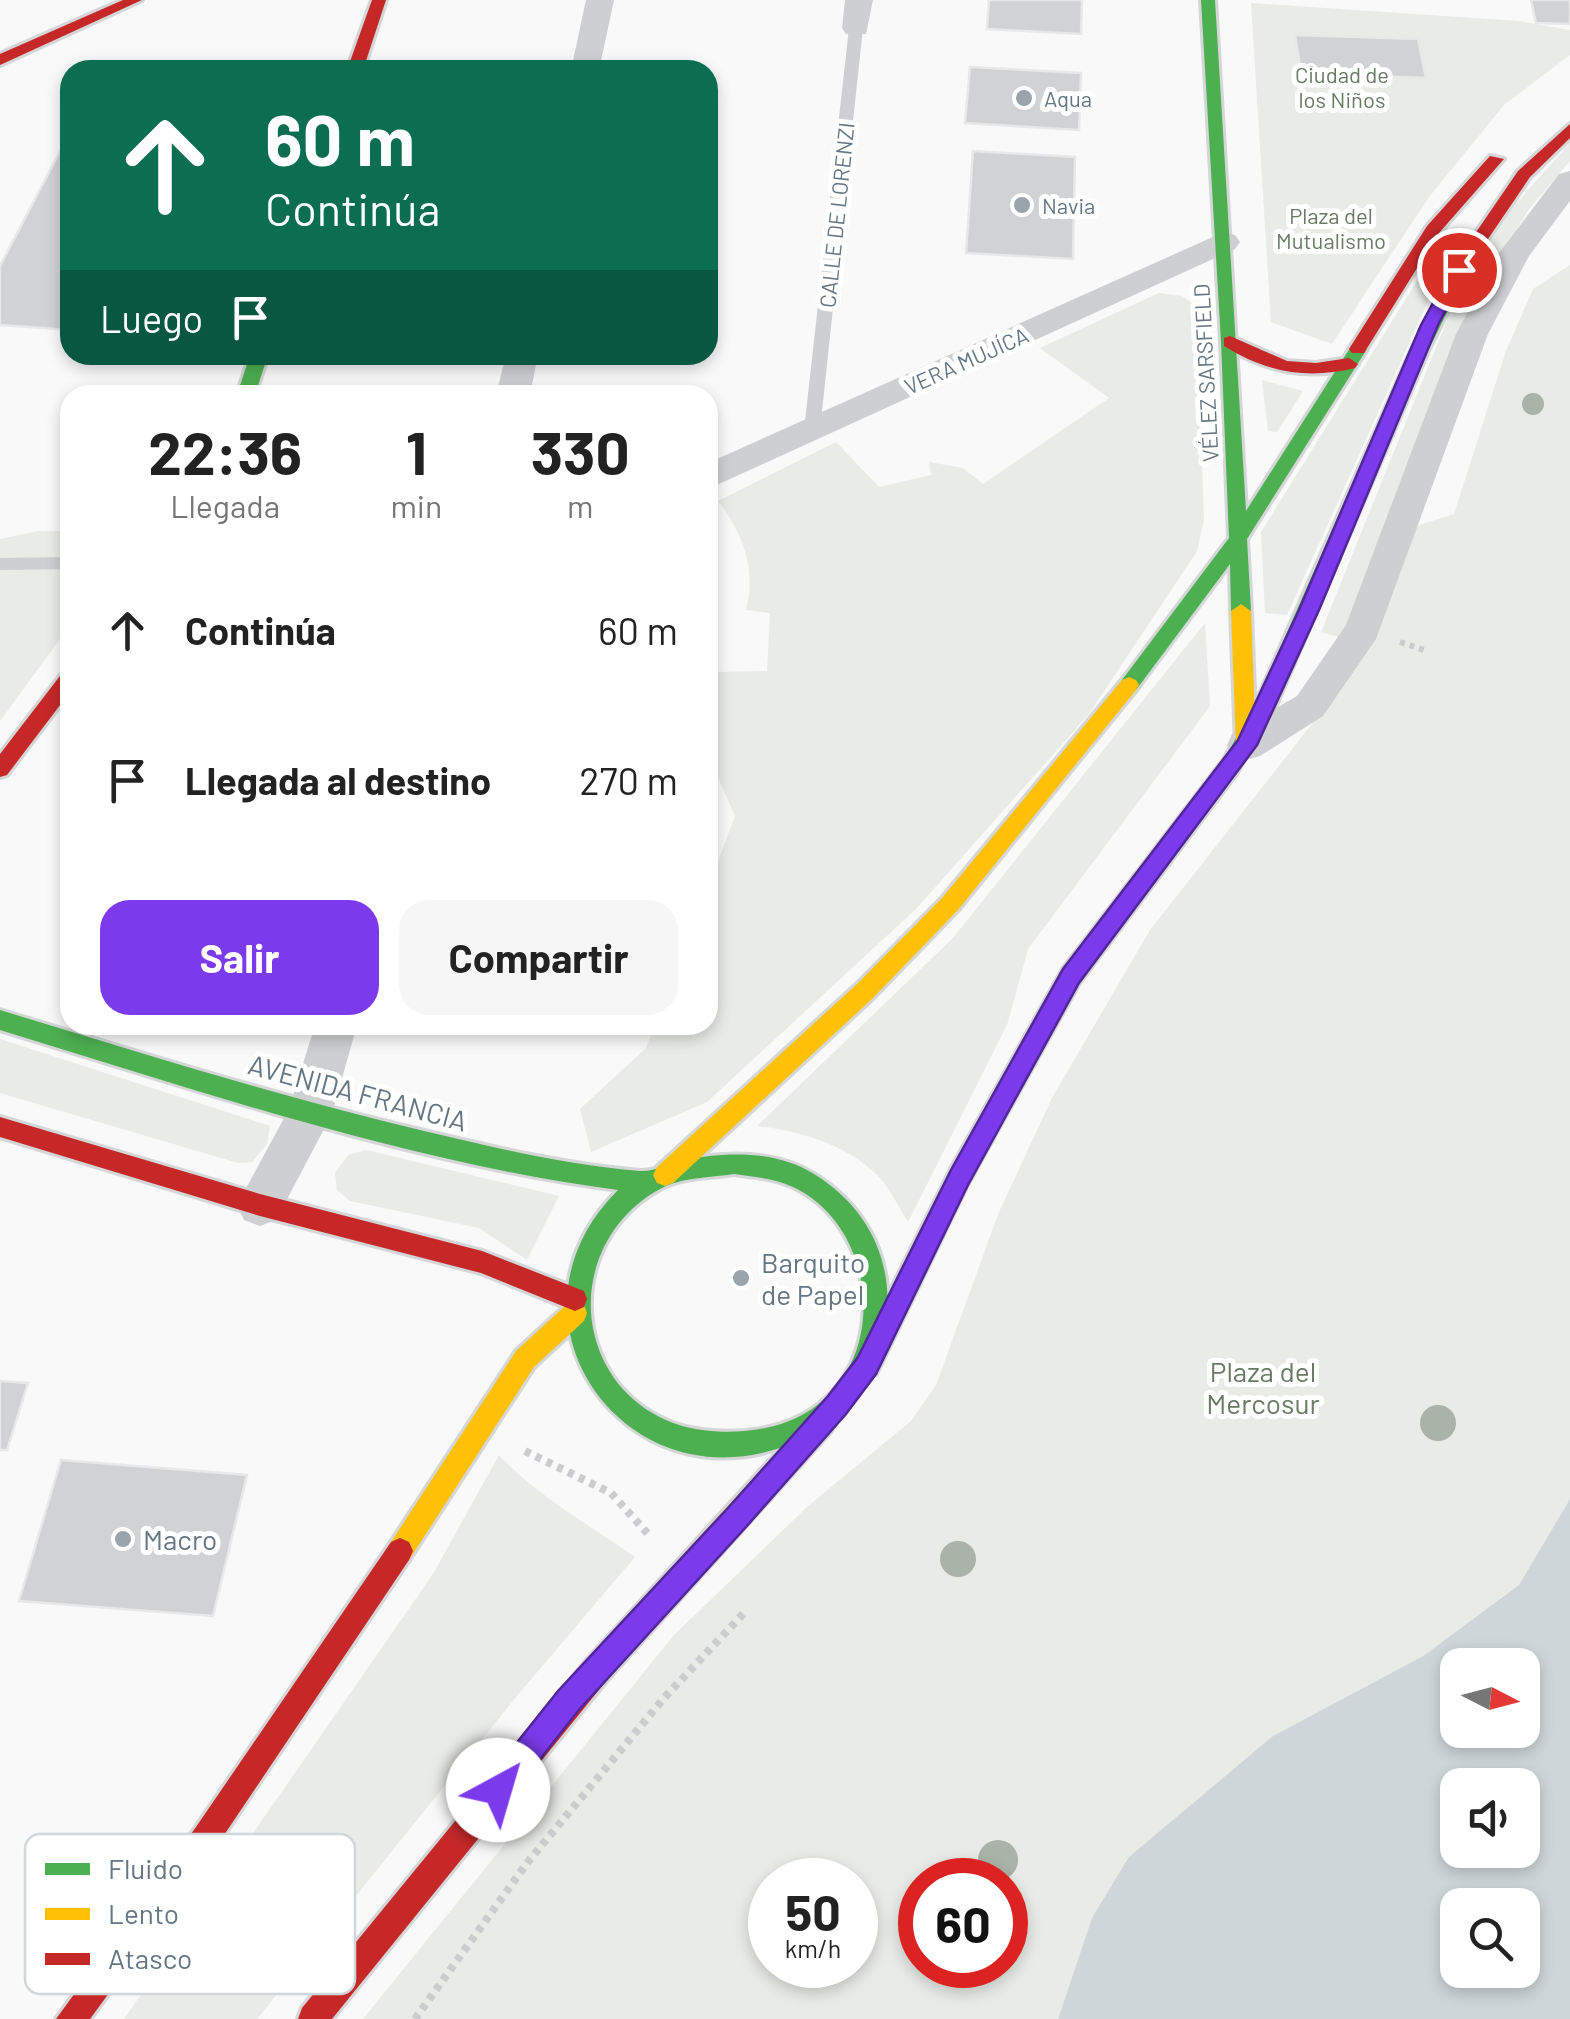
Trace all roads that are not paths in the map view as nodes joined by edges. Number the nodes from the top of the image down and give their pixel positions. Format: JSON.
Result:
{"nodes":[{"id":1,"x":135,"y":0,"type":"edge"},
{"id":2,"x":379,"y":0,"type":"edge"},
{"id":3,"x":600,"y":0,"type":"edge"},
{"id":4,"x":1208,"y":0,"type":"edge"},
{"id":5,"x":857,"y":14,"type":"edge"},
{"id":6,"x":0,"y":60,"type":"edge"},
{"id":7,"x":358,"y":60,"type":"edge"},
{"id":8,"x":587,"y":60,"type":"edge"},
{"id":9,"x":1570,"y":130,"type":"edge"},
{"id":10,"x":1517,"y":140,"type":"dead end"},
{"id":11,"x":1570,"y":180,"type":"edge"},
{"id":12,"x":1224,"y":242,"type":"junction"},
{"id":13,"x":1230,"y":342,"type":"junction"},
{"id":14,"x":1350,"y":364,"type":"junction"},
{"id":15,"x":812,"y":430,"type":"junction"},
{"id":16,"x":718,"y":472,"type":"edge"},
{"id":17,"x":1238,"y":539,"type":"junction"},
{"id":18,"x":60,"y":563,"type":"edge"},
{"id":19,"x":0,"y":564,"type":"edge"},
{"id":20,"x":60,"y":690,"type":"edge"},
{"id":21,"x":1246,"y":745,"type":"junction"},
{"id":22,"x":0,"y":769,"type":"edge"},
{"id":23,"x":0,"y":1020,"type":"edge"},
{"id":24,"x":333,"y":1035,"type":"edge"},
{"id":25,"x":310,"y":1114,"type":"junction"},
{"id":26,"x":0,"y":1127,"type":"edge"},
{"id":27,"x":657,"y":1179,"type":"junction"},
{"id":28,"x":260,"y":1205,"type":"junction"},
{"id":29,"x":575,"y":1306,"type":"junction"},
{"id":30,"x":867,"y":1365,"type":"junction"},
{"id":31,"x":837,"y":1405,"type":"junction"},
{"id":32,"x":208,"y":1834,"type":"edge"},
{"id":33,"x":355,"y":1967,"type":"edge"},
{"id":34,"x":89,"y":1994,"type":"edge"},
{"id":35,"x":333,"y":1994,"type":"edge"},
{"id":36,"x":70,"y":2019,"type":"edge"},
{"id":37,"x":313,"y":2019,"type":"edge"}],
"edges":[{"from":1,"to":6,"type":"main road"},
{"from":2,"to":7,"type":"main road"},
{"from":3,"to":8,"type":"street"},
{"from":4,"to":12,"type":"main road","name":"VÉLEZ SARSFIELD"},
{"from":5,"to":15,"type":"lane","name":"CALLE DE LORENZI"},
{"from":9,"to":21,"type":"main road"},
{"from":10,"to":14,"type":"main road"},
{"from":11,"to":21,"type":"street"},
{"from":12,"to":13,"type":"main road","name":"VÉLEZ SARSFIELD"},
{"from":12,"to":15,"type":"street","name":"VERA MUJÍCA"},
{"from":13,"to":14,"type":"main road"},
{"from":13,"to":17,"type":"main road","name":"VÉLEZ SARSFIELD"},
{"from":14,"to":17,"type":"main road"},
{"from":15,"to":16,"type":"street","name":"VERA MUJÍCA"},
{"from":17,"to":21,"type":"main road","name":"VÉLEZ SARSFIELD"},
{"from":17,"to":27,"type":"main road"},
{"from":18,"to":19,"type":"lane"},
{"from":20,"to":22,"type":"main road"},
{"from":21,"to":30,"type":"main road"},
{"from":23,"to":25,"type":"main road","name":"AVENIDA FRANCIA"},
{"from":24,"to":25,"type":"street"},
{"from":25,"to":27,"type":"main road","name":"AVENIDA FRANCIA"},
{"from":25,"to":28,"type":"street"},
{"from":26,"to":28,"type":"main road"},
{"from":27,"to":29,"type":"main road"},
{"from":27,"to":30,"type":"main road"},
{"from":28,"to":29,"type":"main road"},
{"from":29,"to":31,"type":"main road"},
{"from":29,"to":32,"type":"main road"},
{"from":30,"to":31,"type":"main road"},
{"from":31,"to":33,"type":"main road"},
{"from":34,"to":36,"type":"main road"},
{"from":35,"to":37,"type":"main road"}]}
